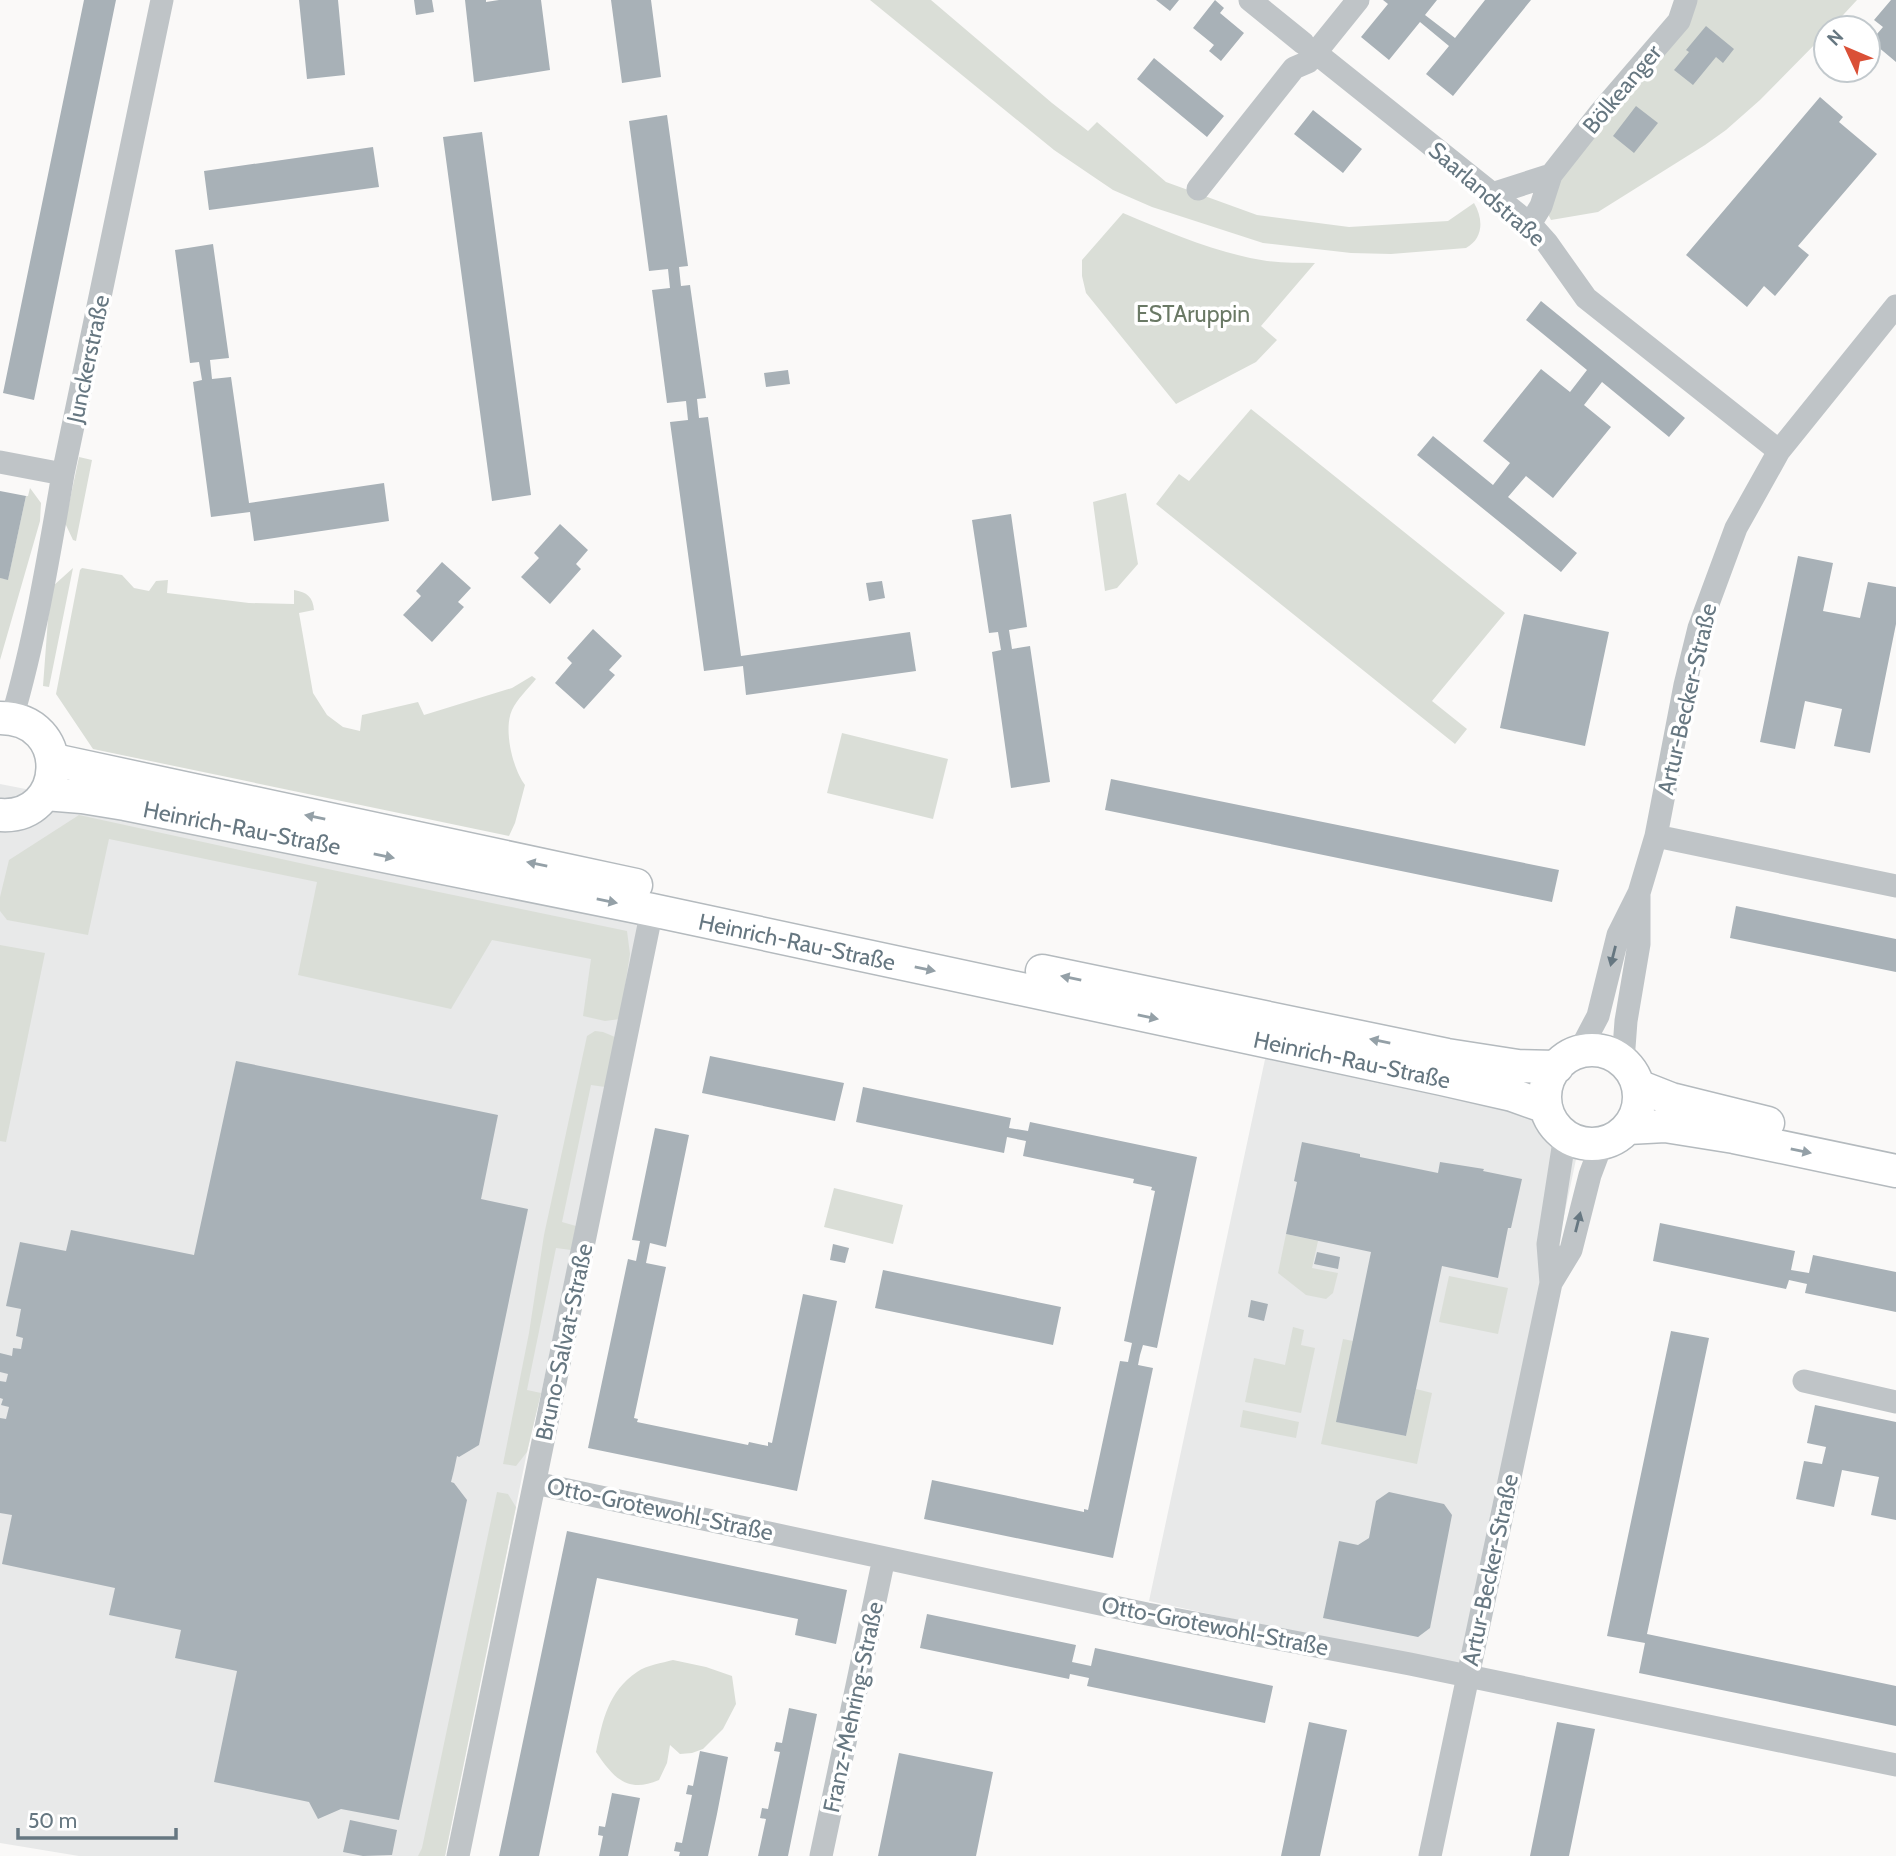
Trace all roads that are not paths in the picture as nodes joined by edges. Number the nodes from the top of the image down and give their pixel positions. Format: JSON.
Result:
{"nodes":[{"id":1,"x":162,"y":0,"type":"edge"},
{"id":2,"x":1250,"y":0,"type":"edge"},
{"id":3,"x":1358,"y":0,"type":"edge"},
{"id":4,"x":1686,"y":0,"type":"edge"},
{"id":5,"x":1309,"y":53,"type":"junction"},
{"id":6,"x":1551,"y":175,"type":"junction"},
{"id":7,"x":1198,"y":189,"type":"dead end"},
{"id":8,"x":1492,"y":194,"type":"junction"},
{"id":9,"x":1530,"y":224,"type":"junction"},
{"id":10,"x":1896,"y":306,"type":"edge"},
{"id":11,"x":1779,"y":451,"type":"junction"},
{"id":12,"x":0,"y":462,"type":"edge"},
{"id":13,"x":64,"y":474,"type":"junction"},
{"id":14,"x":6,"y":718,"type":"edge"},
{"id":15,"x":54,"y":760,"type":"junction"},
{"id":16,"x":45,"y":794,"type":"junction"},
{"id":17,"x":0,"y":814,"type":"edge"},
{"id":18,"x":1656,"y":836,"type":"junction"},
{"id":19,"x":1896,"y":886,"type":"edge"},
{"id":20,"x":1639,"y":893,"type":"junction"},
{"id":21,"x":652,"y":910,"type":"junction"},
{"id":22,"x":1568,"y":1059,"type":"junction"},
{"id":23,"x":1631,"y":1074,"type":"junction"},
{"id":24,"x":1546,"y":1107,"type":"junction"},
{"id":25,"x":1565,"y":1135,"type":"junction"},
{"id":26,"x":1615,"y":1136,"type":"junction"},
{"id":27,"x":1896,"y":1149,"type":"edge"},
{"id":28,"x":1896,"y":1171,"type":"edge"},
{"id":29,"x":1550,"y":1283,"type":"junction"},
{"id":30,"x":1804,"y":1381,"type":"dead end"},
{"id":31,"x":1896,"y":1402,"type":"edge"},
{"id":32,"x":535,"y":1483,"type":"junction"},
{"id":33,"x":884,"y":1558,"type":"junction"},
{"id":34,"x":1468,"y":1676,"type":"junction"},
{"id":35,"x":1896,"y":1765,"type":"edge"},
{"id":36,"x":458,"y":1856,"type":"edge"},
{"id":37,"x":821,"y":1856,"type":"edge"},
{"id":38,"x":1430,"y":1856,"type":"edge"}],
"edges":[{"from":1,"to":13,"type":"street","name":"Junckerstraße"},
{"from":2,"to":5,"type":"street","name":"Saarlandstraße"},
{"from":3,"to":5,"type":"street"},
{"from":4,"to":6,"type":"street","name":"Bölkeanger"},
{"from":5,"to":7,"type":"street"},
{"from":5,"to":8,"type":"street","name":"Saarlandstraße"},
{"from":6,"to":8,"type":"street"},
{"from":6,"to":9,"type":"street","name":"Bölkeanger"},
{"from":8,"to":9,"type":"street","name":"Saarlandstraße"},
{"from":9,"to":11,"type":"street","name":"Saarlandstraße"},
{"from":10,"to":11,"type":"street","name":"Artur-Becker-Straße"},
{"from":11,"to":18,"type":"street","name":"Artur-Becker-Straße"},
{"from":12,"to":13,"type":"street"},
{"from":13,"to":14,"type":"street","name":"Junckerstraße"},
{"from":14,"to":15,"type":"main road"},
{"from":15,"to":16,"type":"main road"},
{"from":22,"to":15,"type":"main road","name":"Heinrich-Rau-Straße","one_way":true},
{"from":16,"to":17,"type":"main road"},
{"from":16,"to":21,"type":"main road","name":"Heinrich-Rau-Straße","one_way":true},
{"from":18,"to":19,"type":"street"},
{"from":18,"to":20,"type":"street","name":"Artur-Becker-Straße"},
{"from":20,"to":22,"type":"street","name":"Artur-Becker-Straße","one_way":true},
{"from":20,"to":23,"type":"street","name":"Artur-Becker-Straße"},
{"from":21,"to":24,"type":"main road","name":"Heinrich-Rau-Straße","one_way":true},
{"from":21,"to":32,"type":"street","name":"Bruno-Salvat-Straße"},
{"from":22,"to":23,"type":"main road"},
{"from":22,"to":24,"type":"main road"},
{"from":23,"to":26,"type":"main road"},
{"from":23,"to":27,"type":"main road"},
{"from":24,"to":25,"type":"main road"},
{"from":25,"to":26,"type":"main road"},
{"from":25,"to":29,"type":"street","name":"Artur-Becker-Straße"},
{"from":26,"to":28,"type":"main road","one_way":true},
{"from":29,"to":26,"type":"street","name":"Artur-Becker-Straße","one_way":true},
{"from":29,"to":34,"type":"street","name":"Artur-Becker-Straße"},
{"from":30,"to":31,"type":"street"},
{"from":32,"to":33,"type":"street","name":"Otto-Grotewohl-Straße"},
{"from":32,"to":36,"type":"street","name":"Bruno-Salvat-Straße"},
{"from":33,"to":34,"type":"street","name":"Otto-Grotewohl-Straße"},
{"from":33,"to":37,"type":"street","name":"Franz-Mehring-Straße"},
{"from":34,"to":35,"type":"street","name":"Otto-Grotewohl-Straße"},
{"from":34,"to":38,"type":"street","name":"Artur-Becker-Straße"}]}
